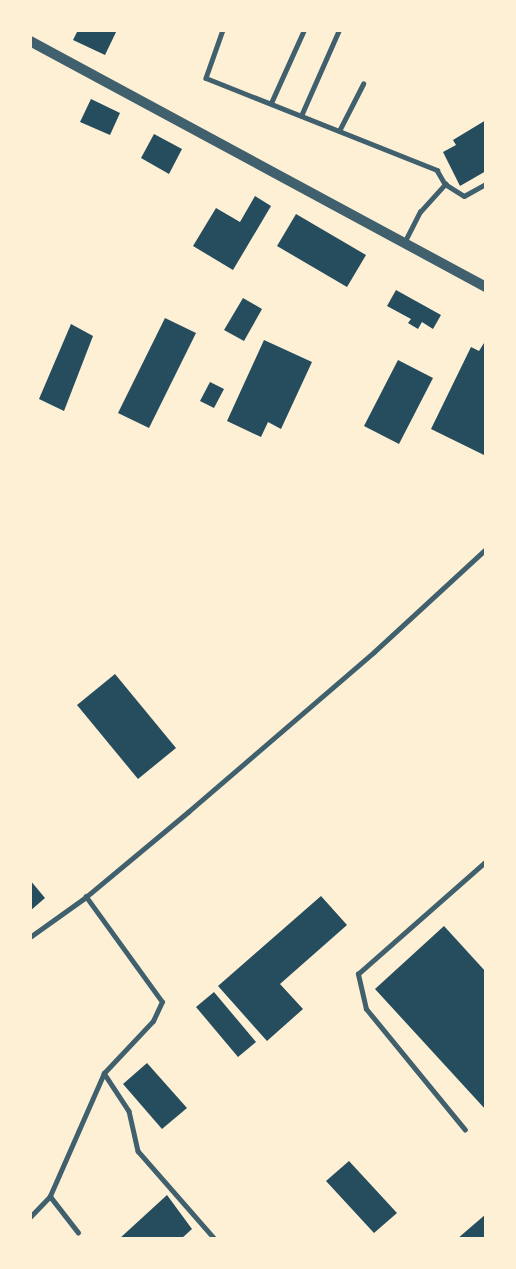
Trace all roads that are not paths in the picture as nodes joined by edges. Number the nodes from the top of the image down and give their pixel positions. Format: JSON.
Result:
{"nodes":[{"id":1,"x":223,"y":30,"type":"edge"},
{"id":2,"x":303,"y":30,"type":"edge"},
{"id":3,"x":339,"y":30,"type":"edge"},
{"id":4,"x":30,"y":41,"type":"edge"},
{"id":5,"x":363,"y":84,"type":"dead end"},
{"id":6,"x":271,"y":103,"type":"junction"},
{"id":7,"x":301,"y":116,"type":"junction"},
{"id":8,"x":339,"y":131,"type":"junction"},
{"id":9,"x":445,"y":184,"type":"junction"},
{"id":10,"x":486,"y":184,"type":"edge"},
{"id":11,"x":404,"y":243,"type":"junction"},
{"id":12,"x":486,"y":287,"type":"edge"},
{"id":13,"x":486,"y":549,"type":"edge"},
{"id":14,"x":486,"y":861,"type":"edge"},
{"id":15,"x":86,"y":897,"type":"junction"},
{"id":16,"x":30,"y":937,"type":"edge"},
{"id":17,"x":104,"y":1073,"type":"junction"},
{"id":18,"x":465,"y":1130,"type":"dead end"},
{"id":19,"x":50,"y":1196,"type":"junction"},
{"id":20,"x":30,"y":1217,"type":"edge"},
{"id":21,"x":78,"y":1232,"type":"dead end"},
{"id":22,"x":215,"y":1239,"type":"edge"}],
"edges":[{"from":1,"to":6,"type":"lane"},
{"from":2,"to":6,"type":"lane"},
{"from":3,"to":7,"type":"lane"},
{"from":4,"to":11,"type":"street"},
{"from":5,"to":8,"type":"lane"},
{"from":6,"to":7,"type":"lane"},
{"from":7,"to":8,"type":"lane"},
{"from":8,"to":9,"type":"lane"},
{"from":9,"to":10,"type":"lane"},
{"from":9,"to":11,"type":"lane"},
{"from":11,"to":12,"type":"street"},
{"from":13,"to":15,"type":"lane"},
{"from":14,"to":18,"type":"lane"},
{"from":15,"to":16,"type":"lane"},
{"from":15,"to":17,"type":"lane"},
{"from":17,"to":19,"type":"lane"},
{"from":17,"to":22,"type":"lane"},
{"from":19,"to":20,"type":"lane"},
{"from":19,"to":21,"type":"lane"}]}
